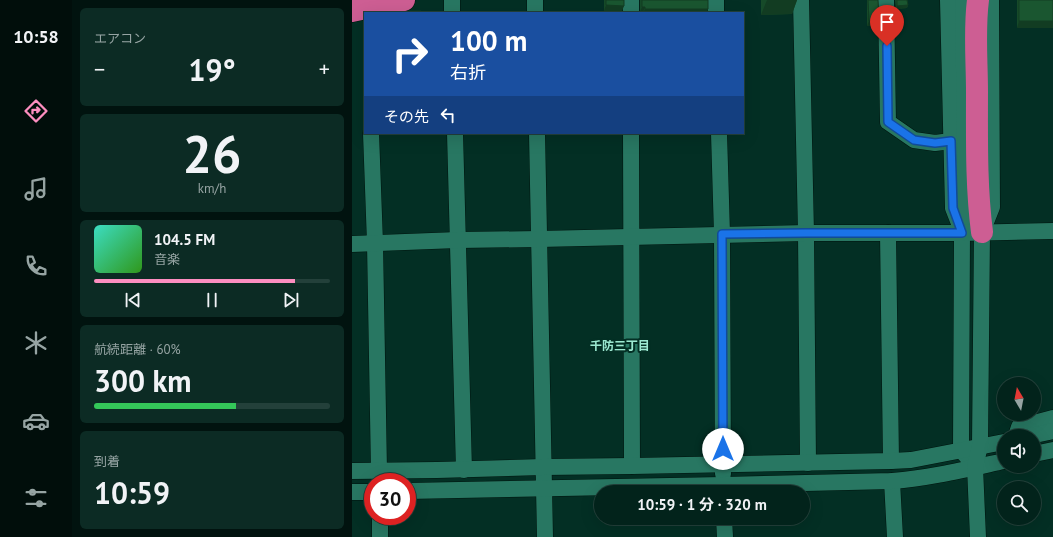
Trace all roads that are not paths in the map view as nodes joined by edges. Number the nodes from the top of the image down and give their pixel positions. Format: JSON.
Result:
{"nodes":[{"id":1,"x":404,"y":0,"type":"edge"},
{"id":2,"x":452,"y":0,"type":"edge"},
{"id":3,"x":535,"y":0,"type":"edge"},
{"id":4,"x":631,"y":0,"type":"edge"},
{"id":5,"x":716,"y":0,"type":"edge"},
{"id":6,"x":801,"y":0,"type":"edge"},
{"id":7,"x":886,"y":0,"type":"edge"},
{"id":8,"x":948,"y":0,"type":"edge"},
{"id":9,"x":963,"y":0,"type":"edge"},
{"id":10,"x":978,"y":0,"type":"edge"},
{"id":11,"x":991,"y":0,"type":"edge"},
{"id":12,"x":361,"y":11,"type":"edge"},
{"id":13,"x":452,"y":12,"type":"edge"},
{"id":14,"x":535,"y":12,"type":"edge"},
{"id":15,"x":631,"y":12,"type":"edge"},
{"id":16,"x":716,"y":12,"type":"edge"},
{"id":17,"x":971,"y":114,"type":"junction"},
{"id":18,"x":371,"y":134,"type":"edge"},
{"id":19,"x":455,"y":134,"type":"edge"},
{"id":20,"x":537,"y":134,"type":"edge"},
{"id":21,"x":631,"y":134,"type":"edge"},
{"id":22,"x":719,"y":134,"type":"edge"},
{"id":23,"x":951,"y":141,"type":"junction"},
{"id":24,"x":1053,"y":231,"type":"edge"},
{"id":25,"x":972,"y":232,"type":"junction"},
{"id":26,"x":806,"y":233,"type":"junction"},
{"id":27,"x":888,"y":233,"type":"junction"},
{"id":28,"x":722,"y":234,"type":"junction"},
{"id":29,"x":632,"y":237,"type":"junction"},
{"id":30,"x":538,"y":239,"type":"junction"},
{"id":31,"x":458,"y":240,"type":"junction"},
{"id":32,"x":375,"y":243,"type":"junction"},
{"id":33,"x":352,"y":244,"type":"edge"},
{"id":34,"x":1053,"y":418,"type":"edge"},
{"id":35,"x":1018,"y":429,"type":"edge"},
{"id":36,"x":1053,"y":431,"type":"edge"},
{"id":37,"x":1041,"y":434,"type":"edge"},
{"id":38,"x":997,"y":443,"type":"edge"},
{"id":39,"x":980,"y":446,"type":"junction"},
{"id":40,"x":962,"y":450,"type":"junction"},
{"id":41,"x":1053,"y":450,"type":"edge"},
{"id":42,"x":1041,"y":453,"type":"edge"},
{"id":43,"x":892,"y":461,"type":"junction"},
{"id":44,"x":997,"y":462,"type":"edge"},
{"id":45,"x":808,"y":463,"type":"junction"},
{"id":46,"x":723,"y":464,"type":"junction"},
{"id":47,"x":632,"y":466,"type":"junction"},
{"id":48,"x":544,"y":467,"type":"junction"},
{"id":49,"x":975,"y":467,"type":"junction"},
{"id":50,"x":464,"y":470,"type":"junction"},
{"id":51,"x":352,"y":471,"type":"edge"},
{"id":52,"x":379,"y":471,"type":"junction"},
{"id":53,"x":892,"y":481,"type":"junction"},
{"id":54,"x":723,"y":485,"type":"edge"},
{"id":55,"x":808,"y":485,"type":"edge"},
{"id":56,"x":544,"y":488,"type":"junction"},
{"id":57,"x":594,"y":488,"type":"edge"},
{"id":58,"x":416,"y":491,"type":"edge"},
{"id":59,"x":352,"y":492,"type":"edge"},
{"id":60,"x":364,"y":492,"type":"edge"},
{"id":61,"x":380,"y":525,"type":"edge"},
{"id":62,"x":724,"y":525,"type":"edge"},
{"id":63,"x":380,"y":537,"type":"edge"},
{"id":64,"x":545,"y":537,"type":"edge"},
{"id":65,"x":725,"y":537,"type":"edge"},
{"id":66,"x":895,"y":537,"type":"edge"},
{"id":67,"x":978,"y":537,"type":"edge"}],
"edges":[{"from":1,"to":12,"type":"highway"},
{"from":2,"to":13,"type":"street"},
{"from":3,"to":14,"type":"street"},
{"from":4,"to":15,"type":"street"},
{"from":5,"to":16,"type":"street"},
{"from":6,"to":26,"type":"street"},
{"from":7,"to":23,"type":"street"},
{"from":8,"to":23,"type":"street"},
{"from":9,"to":17,"type":"street"},
{"from":10,"to":17,"type":"highway"},
{"from":11,"to":25,"type":"street"},
{"from":17,"to":25,"type":"highway"},
{"from":18,"to":32,"type":"street"},
{"from":19,"to":31,"type":"street"},
{"from":20,"to":30,"type":"street"},
{"from":21,"to":29,"type":"street"},
{"from":22,"to":28,"type":"street"},
{"from":23,"to":25,"type":"street"},
{"from":24,"to":25,"type":"street"},
{"from":25,"to":27,"type":"street"},
{"from":25,"to":39,"type":"street"},
{"from":25,"to":40,"type":"street"},
{"from":26,"to":27,"type":"street"},
{"from":26,"to":28,"type":"street"},
{"from":26,"to":45,"type":"street"},
{"from":27,"to":43,"type":"street"},
{"from":28,"to":29,"type":"street"},
{"from":28,"to":46,"type":"street"},
{"from":29,"to":30,"type":"street"},
{"from":29,"to":47,"type":"street"},
{"from":30,"to":31,"type":"street"},
{"from":30,"to":48,"type":"street"},
{"from":31,"to":32,"type":"street"},
{"from":31,"to":50,"type":"street"},
{"from":32,"to":33,"type":"street"},
{"from":32,"to":52,"type":"street"},
{"from":34,"to":35,"type":"street"},
{"from":36,"to":37,"type":"street"},
{"from":38,"to":39,"type":"street"},
{"from":39,"to":40,"type":"street"},
{"from":39,"to":49,"type":"street"},
{"from":40,"to":43,"type":"street"},
{"from":40,"to":49,"type":"street"},
{"from":41,"to":42,"type":"street"},
{"from":43,"to":45,"type":"street"},
{"from":44,"to":49,"type":"street"},
{"from":45,"to":46,"type":"street"},
{"from":46,"to":47,"type":"street"},
{"from":46,"to":54,"type":"street"},
{"from":47,"to":48,"type":"street"},
{"from":48,"to":50,"type":"street"},
{"from":48,"to":56,"type":"street"},
{"from":49,"to":53,"type":"street"},
{"from":49,"to":67,"type":"street"},
{"from":50,"to":52,"type":"street"},
{"from":51,"to":52,"type":"street"},
{"from":53,"to":55,"type":"street"},
{"from":53,"to":66,"type":"street"},
{"from":56,"to":57,"type":"street"},
{"from":56,"to":58,"type":"street"},
{"from":56,"to":64,"type":"street"},
{"from":59,"to":60,"type":"street"},
{"from":61,"to":63,"type":"street"},
{"from":62,"to":65,"type":"street"}]}
